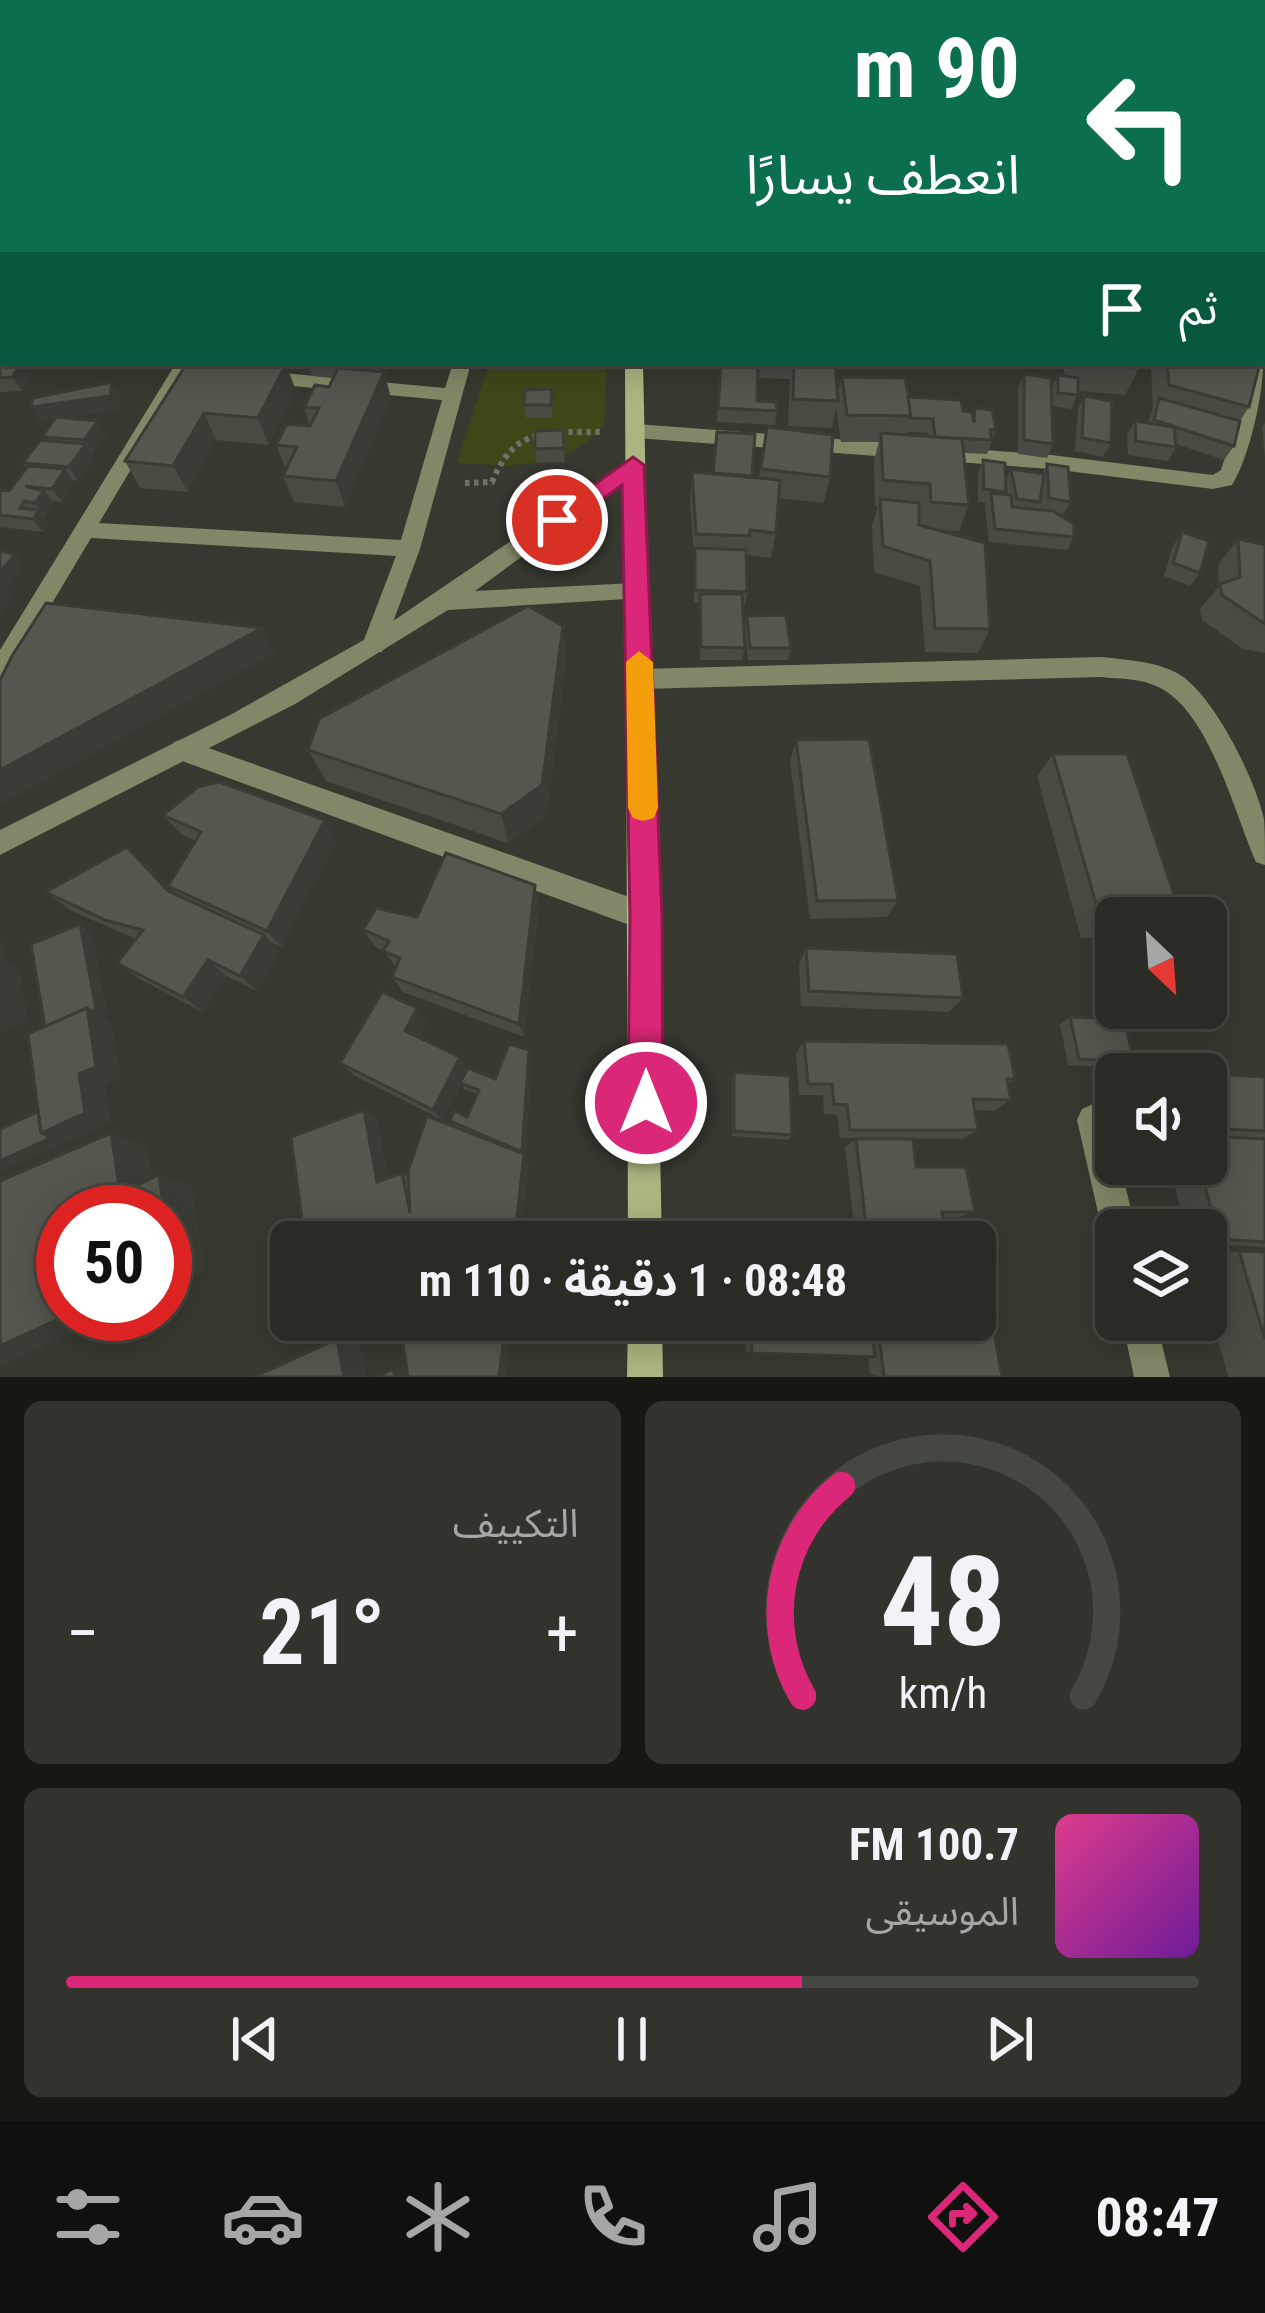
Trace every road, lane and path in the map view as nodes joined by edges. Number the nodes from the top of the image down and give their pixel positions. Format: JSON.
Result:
{"nodes":[{"id":1,"x":461,"y":366,"type":"edge"},
{"id":2,"x":634,"y":366,"type":"edge"},
{"id":3,"x":1262,"y":366,"type":"edge"},
{"id":4,"x":190,"y":368,"type":"edge"},
{"id":5,"x":249,"y":376,"type":"edge"},
{"id":6,"x":453,"y":395,"type":"junction"},
{"id":7,"x":636,"y":431,"type":"junction"},
{"id":8,"x":633,"y":465,"type":"junction"},
{"id":9,"x":429,"y":482,"type":"junction"},
{"id":10,"x":86,"y":530,"type":"junction"},
{"id":11,"x":409,"y":549,"type":"junction"},
{"id":12,"x":635,"y":592,"type":"junction"},
{"id":13,"x":444,"y":602,"type":"junction"},
{"id":14,"x":374,"y":645,"type":"junction"},
{"id":15,"x":0,"y":670,"type":"edge"},
{"id":16,"x":640,"y":679,"type":"junction"},
{"id":17,"x":183,"y":751,"type":"junction"},
{"id":18,"x":0,"y":843,"type":"edge"},
{"id":19,"x":1265,"y":853,"type":"edge"},
{"id":20,"x":646,"y":917,"type":"junction"},
{"id":21,"x":1094,"y":1120,"type":"dead end"},
{"id":22,"x":1114,"y":1209,"type":"edge"},
{"id":23,"x":645,"y":1221,"type":"edge"},
{"id":24,"x":645,"y":1341,"type":"edge"},
{"id":25,"x":1144,"y":1341,"type":"edge"},
{"id":26,"x":645,"y":1377,"type":"edge"},
{"id":27,"x":1153,"y":1377,"type":"edge"}],
"edges":[{"from":1,"to":6,"type":"street"},
{"from":2,"to":7,"type":"main road"},
{"from":3,"to":7,"type":"street"},
{"from":4,"to":10,"type":"street"},
{"from":5,"to":6,"type":"street"},
{"from":6,"to":9,"type":"street"},
{"from":7,"to":8,"type":"main road"},
{"from":7,"to":9,"type":"path"},
{"from":8,"to":12,"type":"main road"},
{"from":8,"to":13,"type":"street"},
{"from":9,"to":11,"type":"street"},
{"from":10,"to":11,"type":"street"},
{"from":10,"to":15,"type":"street"},
{"from":11,"to":14,"type":"street"},
{"from":12,"to":13,"type":"street"},
{"from":12,"to":16,"type":"main road"},
{"from":13,"to":14,"type":"street"},
{"from":14,"to":17,"type":"street"},
{"from":16,"to":19,"type":"street"},
{"from":16,"to":20,"type":"main road"},
{"from":17,"to":18,"type":"street"},
{"from":17,"to":20,"type":"street"},
{"from":20,"to":23,"type":"main road"},
{"from":21,"to":22,"type":"street"},
{"from":24,"to":26,"type":"main road"},
{"from":25,"to":27,"type":"street"}]}
